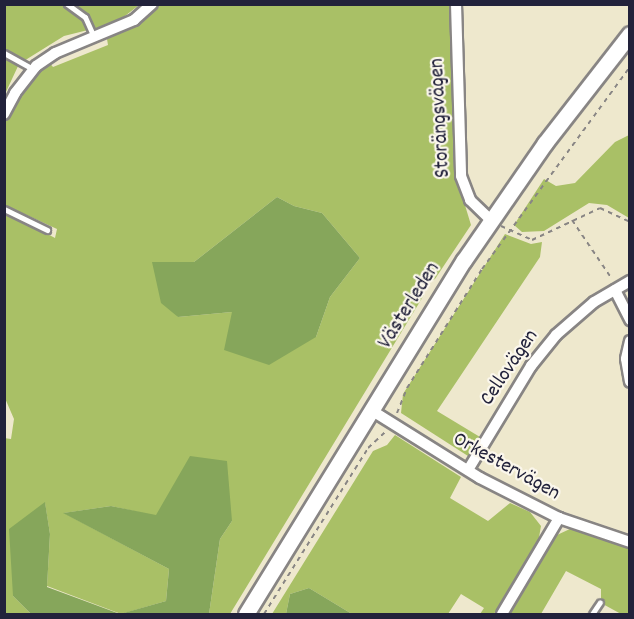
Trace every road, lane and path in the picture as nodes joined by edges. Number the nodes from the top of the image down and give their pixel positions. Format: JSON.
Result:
{"nodes":[{"id":1,"x":67,"y":4,"type":"edge"},
{"id":2,"x":152,"y":4,"type":"edge"},
{"id":3,"x":456,"y":4,"type":"edge"},
{"id":4,"x":630,"y":34,"type":"edge"},
{"id":5,"x":94,"y":37,"type":"junction"},
{"id":6,"x":4,"y":53,"type":"edge"},
{"id":7,"x":630,"y":67,"type":"edge"},
{"id":8,"x":33,"y":69,"type":"junction"},
{"id":9,"x":4,"y":114,"type":"edge"},
{"id":10,"x":4,"y":209,"type":"edge"},
{"id":11,"x":490,"y":220,"type":"junction"},
{"id":12,"x":572,"y":220,"type":"junction"},
{"id":13,"x":630,"y":222,"type":"edge"},
{"id":14,"x":47,"y":230,"type":"dead end"},
{"id":15,"x":508,"y":230,"type":"junction"},
{"id":16,"x":630,"y":281,"type":"edge"},
{"id":17,"x":615,"y":290,"type":"junction"},
{"id":18,"x":630,"y":320,"type":"edge"},
{"id":19,"x":630,"y":342,"type":"edge"},
{"id":20,"x":630,"y":382,"type":"edge"},
{"id":21,"x":370,"y":410,"type":"junction"},
{"id":22,"x":391,"y":423,"type":"junction"},
{"id":23,"x":468,"y":470,"type":"junction"},
{"id":24,"x":559,"y":518,"type":"junction"},
{"id":25,"x":630,"y":542,"type":"edge"},
{"id":26,"x":600,"y":602,"type":"dead end"},
{"id":27,"x":246,"y":615,"type":"edge"},
{"id":28,"x":264,"y":615,"type":"edge"},
{"id":29,"x":502,"y":615,"type":"edge"},
{"id":30,"x":592,"y":615,"type":"edge"}],
"edges":[{"from":1,"to":5,"type":"lane"},
{"from":2,"to":5,"type":"street"},
{"from":3,"to":11,"type":"street","name":"Storängsvägen"},
{"from":4,"to":11,"type":"main road","name":"Västerleden"},
{"from":5,"to":8,"type":"street"},
{"from":6,"to":8,"type":"lane"},
{"from":7,"to":15,"type":"path"},
{"from":8,"to":9,"type":"street"},
{"from":10,"to":14,"type":"lane"},
{"from":11,"to":15,"type":"path"},
{"from":11,"to":21,"type":"main road","name":"Västerleden"},
{"from":12,"to":13,"type":"path"},
{"from":12,"to":15,"type":"path"},
{"from":12,"to":17,"type":"path"},
{"from":15,"to":22,"type":"path"},
{"from":16,"to":17,"type":"street","name":"Cellovägen"},
{"from":17,"to":18,"type":"street"},
{"from":17,"to":23,"type":"street","name":"Cellovägen"},
{"from":19,"to":20,"type":"street"},
{"from":21,"to":22,"type":"street","name":"Orkestervägen"},
{"from":21,"to":27,"type":"main road","name":"Västerleden"},
{"from":22,"to":23,"type":"street","name":"Orkestervägen"},
{"from":22,"to":28,"type":"path"},
{"from":23,"to":24,"type":"street","name":"Orkestervägen"},
{"from":24,"to":25,"type":"street","name":"Orkestervägen"},
{"from":24,"to":29,"type":"street"},
{"from":26,"to":30,"type":"lane"}]}
